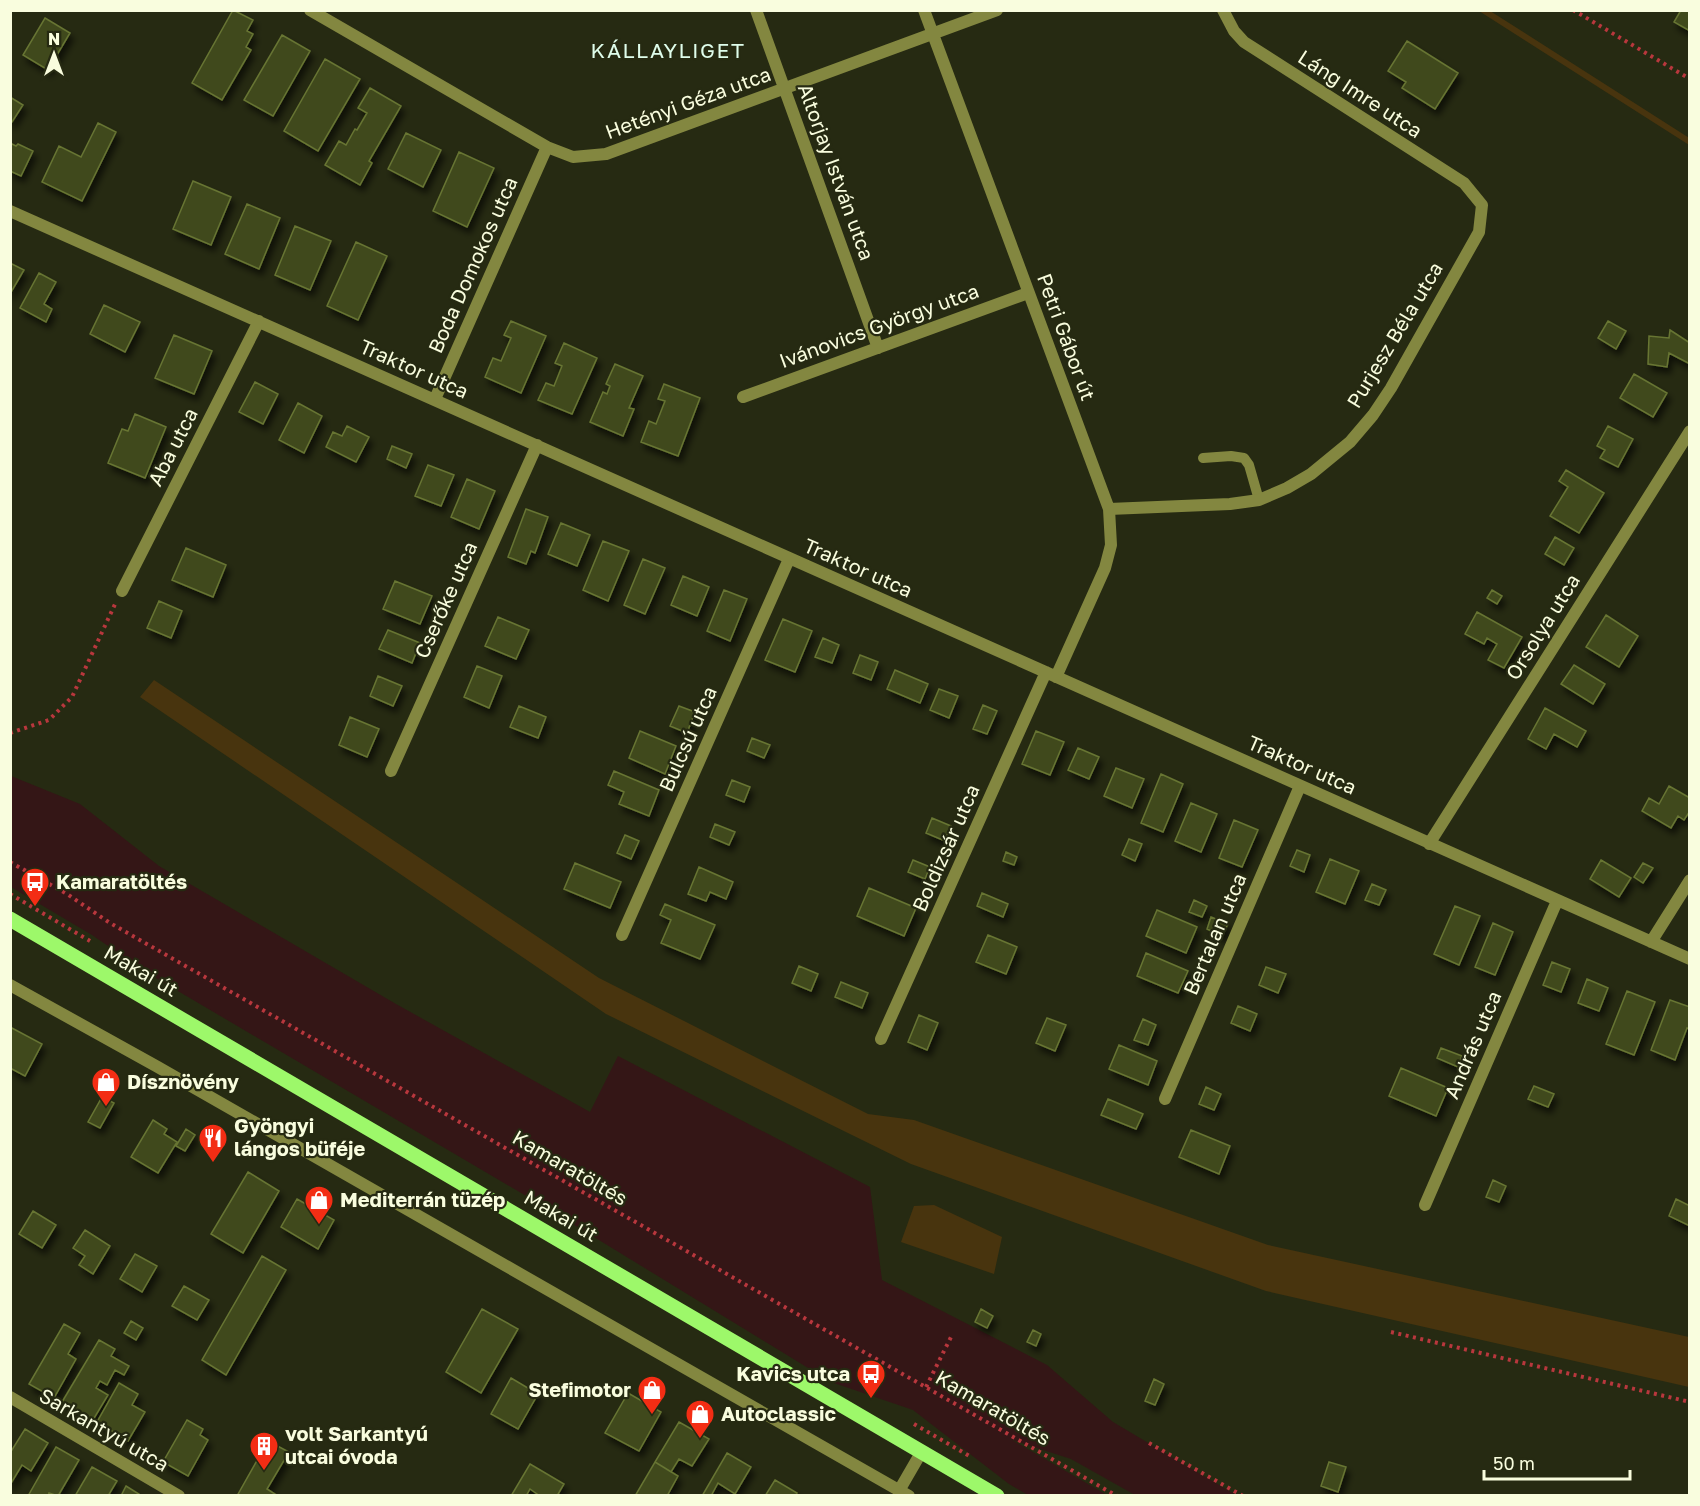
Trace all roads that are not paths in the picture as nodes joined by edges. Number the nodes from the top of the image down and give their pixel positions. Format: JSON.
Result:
{"nodes":[{"id":1,"x":310,"y":10,"type":"edge"},
{"id":2,"x":756,"y":10,"type":"edge"},
{"id":3,"x":924,"y":10,"type":"edge"},
{"id":4,"x":997,"y":10,"type":"edge"},
{"id":5,"x":1223,"y":10,"type":"edge"},
{"id":6,"x":933,"y":34,"type":"junction"},
{"id":7,"x":784,"y":88,"type":"junction"},
{"id":8,"x":547,"y":147,"type":"junction"},
{"id":9,"x":1482,"y":205,"type":"joint"},
{"id":10,"x":10,"y":211,"type":"edge"},
{"id":11,"x":1029,"y":293,"type":"junction"},
{"id":12,"x":259,"y":321,"type":"junction"},
{"id":13,"x":878,"y":348,"type":"junction"},
{"id":14,"x":743,"y":396,"type":"dead end"},
{"id":15,"x":435,"y":399,"type":"junction"},
{"id":16,"x":1689,"y":431,"type":"edge"},
{"id":17,"x":537,"y":445,"type":"junction"},
{"id":18,"x":1203,"y":458,"type":"dead end"},
{"id":19,"x":1259,"y":500,"type":"junction"},
{"id":20,"x":1109,"y":509,"type":"junction"},
{"id":21,"x":789,"y":559,"type":"junction"},
{"id":22,"x":122,"y":591,"type":"road end"},
{"id":23,"x":1051,"y":675,"type":"junction"},
{"id":24,"x":391,"y":771,"type":"dead end"},
{"id":25,"x":1300,"y":786,"type":"junction"},
{"id":26,"x":1429,"y":844,"type":"junction"},
{"id":27,"x":1689,"y":880,"type":"edge"},
{"id":28,"x":1557,"y":901,"type":"junction"},
{"id":29,"x":10,"y":919,"type":"edge"},
{"id":30,"x":622,"y":934,"type":"dead end"},
{"id":31,"x":1651,"y":942,"type":"junction"},
{"id":32,"x":1689,"y":959,"type":"edge"},
{"id":33,"x":10,"y":985,"type":"edge"},
{"id":34,"x":881,"y":1039,"type":"dead end"},
{"id":35,"x":1165,"y":1099,"type":"dead end"},
{"id":36,"x":1425,"y":1205,"type":"dead end"},
{"id":37,"x":10,"y":1397,"type":"edge"},
{"id":38,"x":922,"y":1451,"type":"junction"},
{"id":39,"x":905,"y":1492,"type":"edge"},
{"id":40,"x":179,"y":1496,"type":"edge"},
{"id":41,"x":997,"y":1496,"type":"edge"}],
"edges":[{"from":1,"to":8,"type":"street","name":"Hetényi Géza utca"},
{"from":2,"to":7,"type":"street","name":"Altorjay István utca"},
{"from":3,"to":6,"type":"street","name":"Petri Gábor út"},
{"from":4,"to":6,"type":"street","name":"Hetényi Géza utca"},
{"from":5,"to":9,"type":"street","name":"Láng Imre utca"},
{"from":6,"to":7,"type":"street","name":"Hetényi Géza utca"},
{"from":6,"to":11,"type":"street","name":"Petri Gábor út"},
{"from":7,"to":8,"type":"street","name":"Hetényi Géza utca"},
{"from":7,"to":13,"type":"street","name":"Altorjay István utca"},
{"from":8,"to":15,"type":"street","name":"Boda Domokos utca"},
{"from":9,"to":19,"type":"street","name":"Purjesz Béla utca"},
{"from":10,"to":12,"type":"street","name":"Traktor utca"},
{"from":11,"to":13,"type":"street","name":"Ivánovics György utca"},
{"from":11,"to":20,"type":"street","name":"Petri Gábor út"},
{"from":12,"to":15,"type":"street","name":"Traktor utca"},
{"from":12,"to":22,"type":"street","name":"Aba utca"},
{"from":13,"to":14,"type":"street","name":"Ivánovics György utca"},
{"from":15,"to":17,"type":"street","name":"Traktor utca"},
{"from":16,"to":26,"type":"street","name":"Orsolya utca"},
{"from":17,"to":21,"type":"street","name":"Traktor utca"},
{"from":17,"to":24,"type":"street","name":"Cserőke utca"},
{"from":18,"to":19,"type":"lane"},
{"from":19,"to":20,"type":"street","name":"Purjesz Béla utca"},
{"from":20,"to":23,"type":"street","name":"Petri Gábor út"},
{"from":21,"to":23,"type":"street","name":"Traktor utca"},
{"from":21,"to":30,"type":"street","name":"Bulcsú utca"},
{"from":23,"to":25,"type":"street","name":"Traktor utca"},
{"from":23,"to":34,"type":"street","name":"Boldizsár utca"},
{"from":25,"to":26,"type":"street","name":"Traktor utca"},
{"from":25,"to":35,"type":"street","name":"Bertalan utca"},
{"from":26,"to":28,"type":"street","name":"Traktor utca"},
{"from":27,"to":31,"type":"street"},
{"from":28,"to":31,"type":"street","name":"Traktor utca"},
{"from":28,"to":36,"type":"street","name":"András utca"},
{"from":29,"to":38,"type":"main road","name":"Makai út"},
{"from":31,"to":32,"type":"street","name":"Traktor utca"},
{"from":33,"to":39,"type":"street"},
{"from":37,"to":40,"type":"street","name":"Sarkantyú utca"},
{"from":38,"to":39,"type":"street"},
{"from":38,"to":41,"type":"main road","name":"Makai út"}]}
